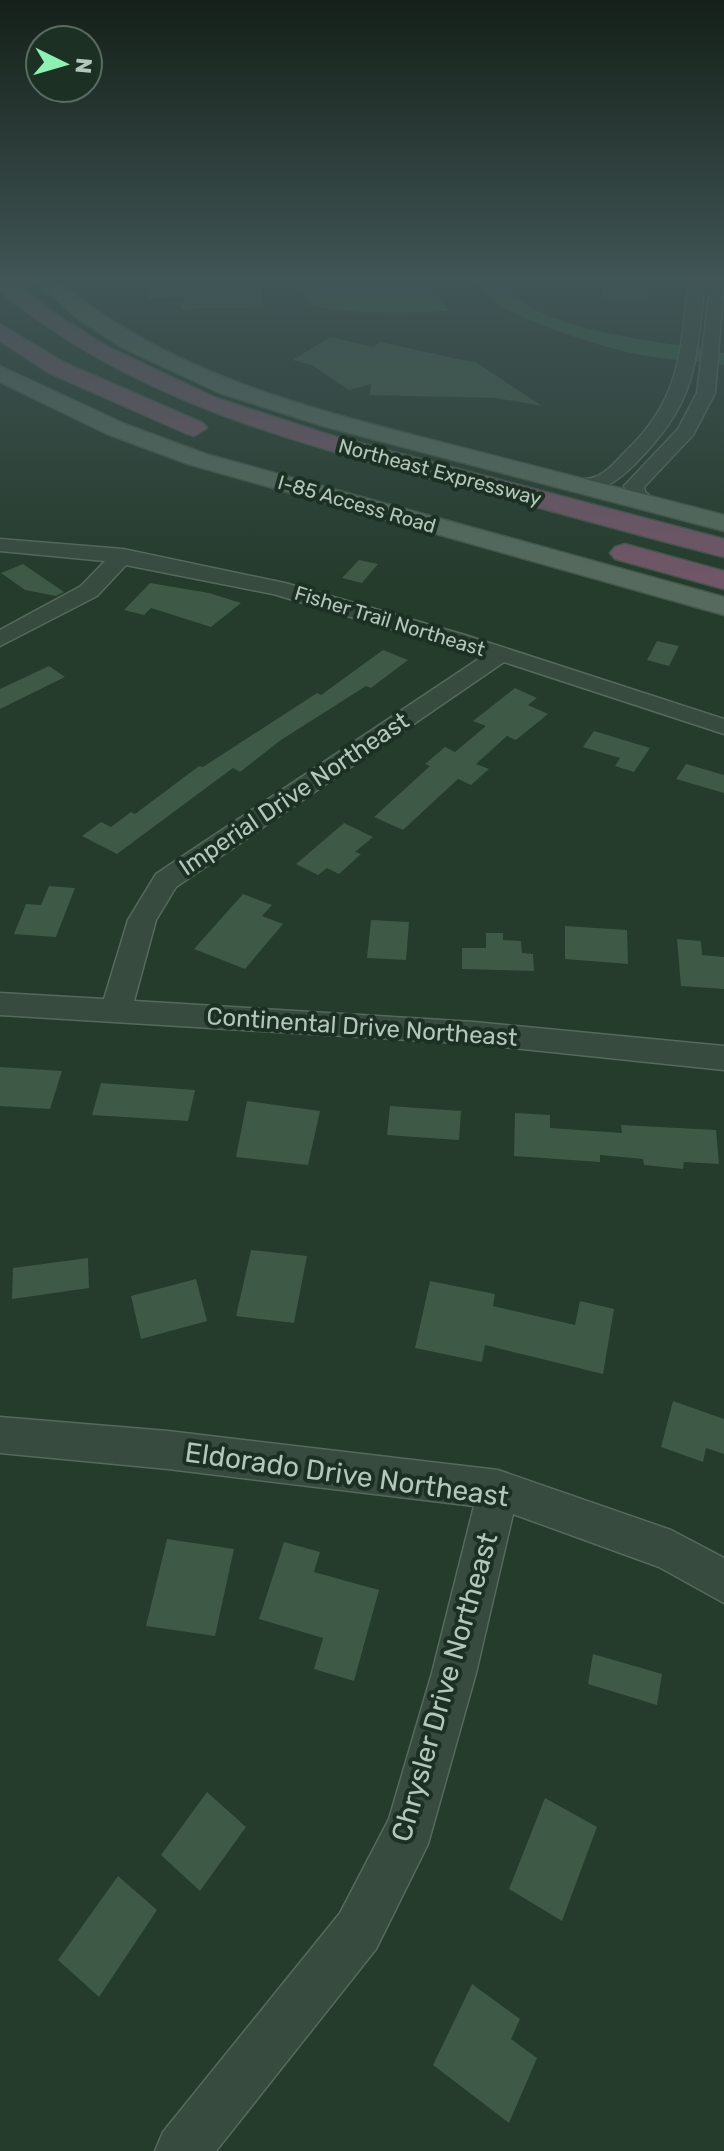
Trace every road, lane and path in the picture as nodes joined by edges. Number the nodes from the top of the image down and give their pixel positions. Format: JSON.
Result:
{"nodes":[{"id":1,"x":15,"y":380,"type":"edge"},
{"id":2,"x":83,"y":380,"type":"edge"},
{"id":3,"x":162,"y":380,"type":"edge"},
{"id":4,"x":209,"y":380,"type":"edge"},
{"id":5,"x":681,"y":381,"type":"joint"},
{"id":6,"x":713,"y":388,"type":"edge"},
{"id":7,"x":578,"y":485,"type":"junction"},
{"id":8,"x":650,"y":504,"type":"junction"},
{"id":9,"x":724,"y":523,"type":"edge"},
{"id":10,"x":0,"y":545,"type":"edge"},
{"id":11,"x":724,"y":548,"type":"edge"},
{"id":12,"x":123,"y":555,"type":"junction"},
{"id":13,"x":724,"y":580,"type":"edge"},
{"id":14,"x":724,"y":606,"type":"edge"},
{"id":15,"x":0,"y":639,"type":"edge"},
{"id":16,"x":499,"y":655,"type":"junction"},
{"id":17,"x":724,"y":727,"type":"edge"},
{"id":18,"x":0,"y":1004,"type":"edge"},
{"id":19,"x":116,"y":1012,"type":"junction"},
{"id":20,"x":724,"y":1058,"type":"edge"},
{"id":21,"x":0,"y":1435,"type":"edge"},
{"id":22,"x":498,"y":1489,"type":"junction"},
{"id":23,"x":724,"y":1582,"type":"edge"},
{"id":24,"x":182,"y":2151,"type":"edge"}],
"edges":[{"from":1,"to":14,"type":"main road","name":"I-85 Access Road"},
{"from":2,"to":13,"type":"highway","name":"Northeast Expressway"},
{"from":3,"to":11,"type":"highway","name":"Northeast Expressway"},
{"from":4,"to":7,"type":"main road"},
{"from":5,"to":6,"type":"street"},
{"from":5,"to":7,"type":"street"},
{"from":6,"to":8,"type":"street"},
{"from":7,"to":8,"type":"main road"},
{"from":8,"to":9,"type":"main road"},
{"from":10,"to":12,"type":"street","name":"Fisher Trail Northeast"},
{"from":12,"to":15,"type":"street"},
{"from":12,"to":16,"type":"street","name":"Fisher Trail Northeast"},
{"from":16,"to":17,"type":"street","name":"Fisher Trail Northeast"},
{"from":16,"to":19,"type":"street","name":"Imperial Drive Northeast"},
{"from":18,"to":19,"type":"street","name":"Continental Drive Northeast"},
{"from":19,"to":20,"type":"street","name":"Continental Drive Northeast"},
{"from":21,"to":22,"type":"street","name":"Eldorado Drive Northeast"},
{"from":22,"to":23,"type":"street","name":"Eldorado Drive Northeast"},
{"from":22,"to":24,"type":"street","name":"Chrysler Drive Northeast"}]}
